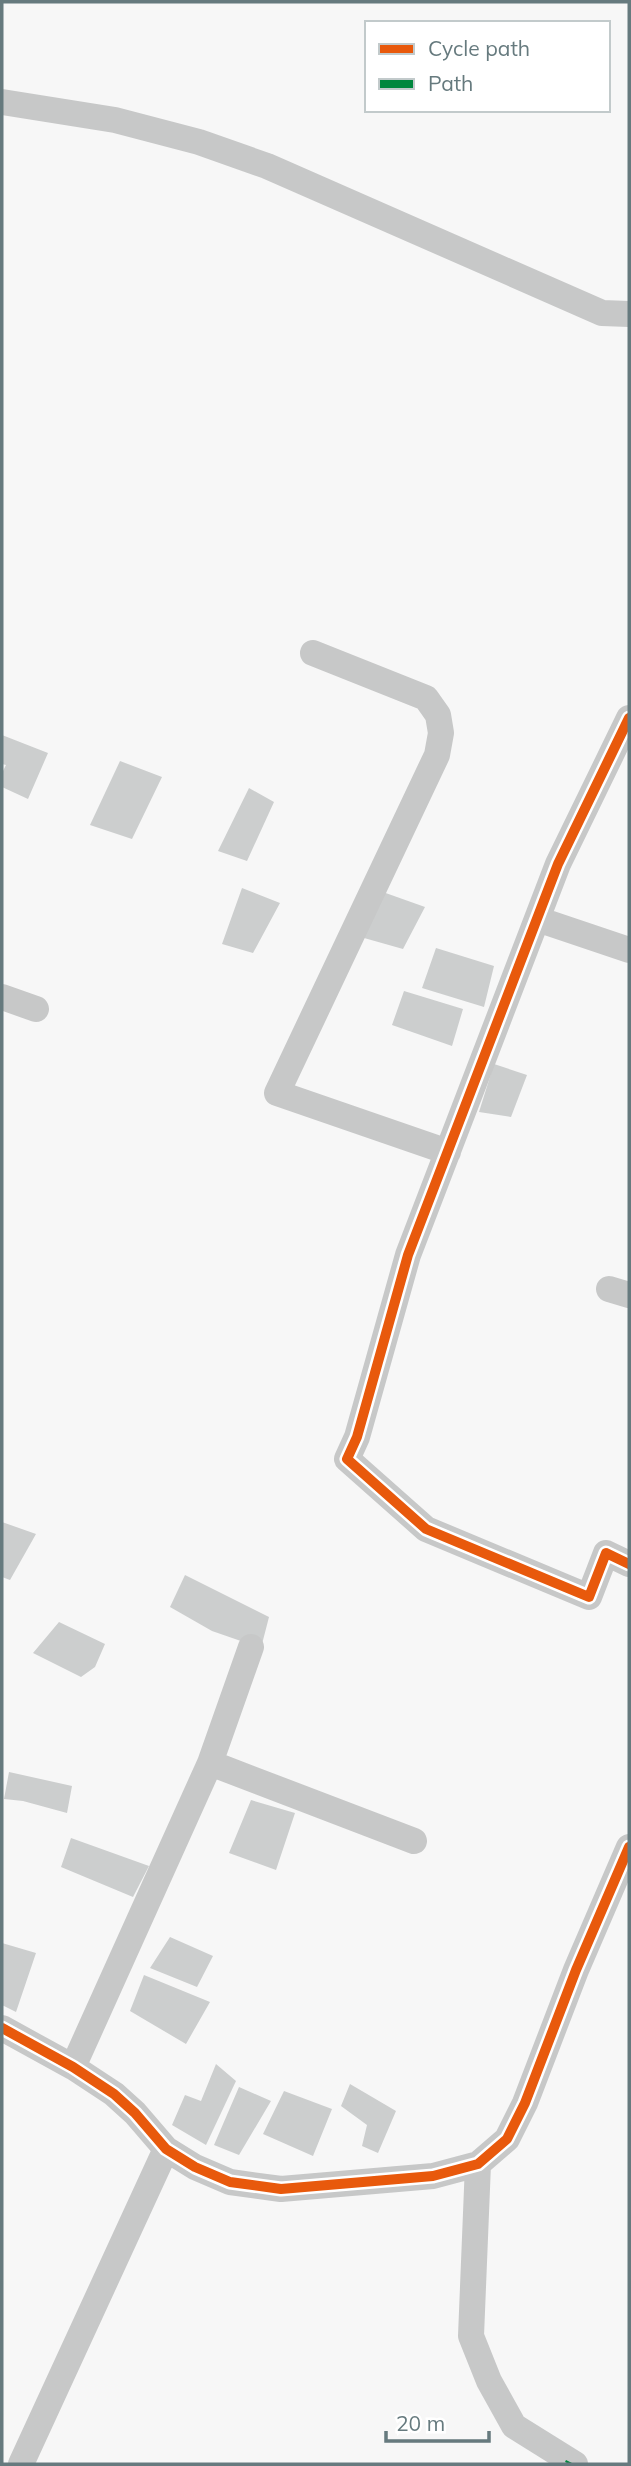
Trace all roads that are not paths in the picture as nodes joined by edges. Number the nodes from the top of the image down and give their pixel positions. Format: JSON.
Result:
{"nodes":[{"id":1,"x":2,"y":102,"type":"edge"},
{"id":2,"x":629,"y":314,"type":"edge"},
{"id":3,"x":313,"y":653,"type":"dead end"},
{"id":4,"x":629,"y":718,"type":"edge"},
{"id":5,"x":537,"y":919,"type":"junction"},
{"id":6,"x":629,"y":950,"type":"edge"},
{"id":7,"x":2,"y":997,"type":"edge"},
{"id":8,"x":36,"y":1009,"type":"dead end"},
{"id":9,"x":448,"y":1152,"type":"junction"},
{"id":10,"x":629,"y":1564,"type":"edge"},
{"id":11,"x":251,"y":1647,"type":"dead end"},
{"id":12,"x":210,"y":1763,"type":"junction"},
{"id":13,"x":414,"y":1841,"type":"dead end"},
{"id":14,"x":629,"y":1847,"type":"edge"},
{"id":15,"x":2,"y":2028,"type":"edge"},
{"id":16,"x":73,"y":2067,"type":"junction"},
{"id":17,"x":166,"y":2149,"type":"junction"},
{"id":18,"x":478,"y":2164,"type":"junction"},
{"id":19,"x":21,"y":2464,"type":"edge"},
{"id":20,"x":571,"y":2464,"type":"edge"}],
"edges":[{"from":1,"to":2,"type":"street"},
{"from":3,"to":9,"type":"street"},
{"from":4,"to":5,"type":"street"},
{"from":5,"to":6,"type":"street"},
{"from":5,"to":9,"type":"street"},
{"from":7,"to":8,"type":"street"},
{"from":9,"to":10,"type":"street"},
{"from":11,"to":12,"type":"street"},
{"from":12,"to":13,"type":"street"},
{"from":12,"to":16,"type":"street"},
{"from":14,"to":18,"type":"street"},
{"from":15,"to":16,"type":"street"},
{"from":16,"to":17,"type":"street"},
{"from":17,"to":18,"type":"street"},
{"from":17,"to":19,"type":"street"},
{"from":18,"to":20,"type":"street"}]}
